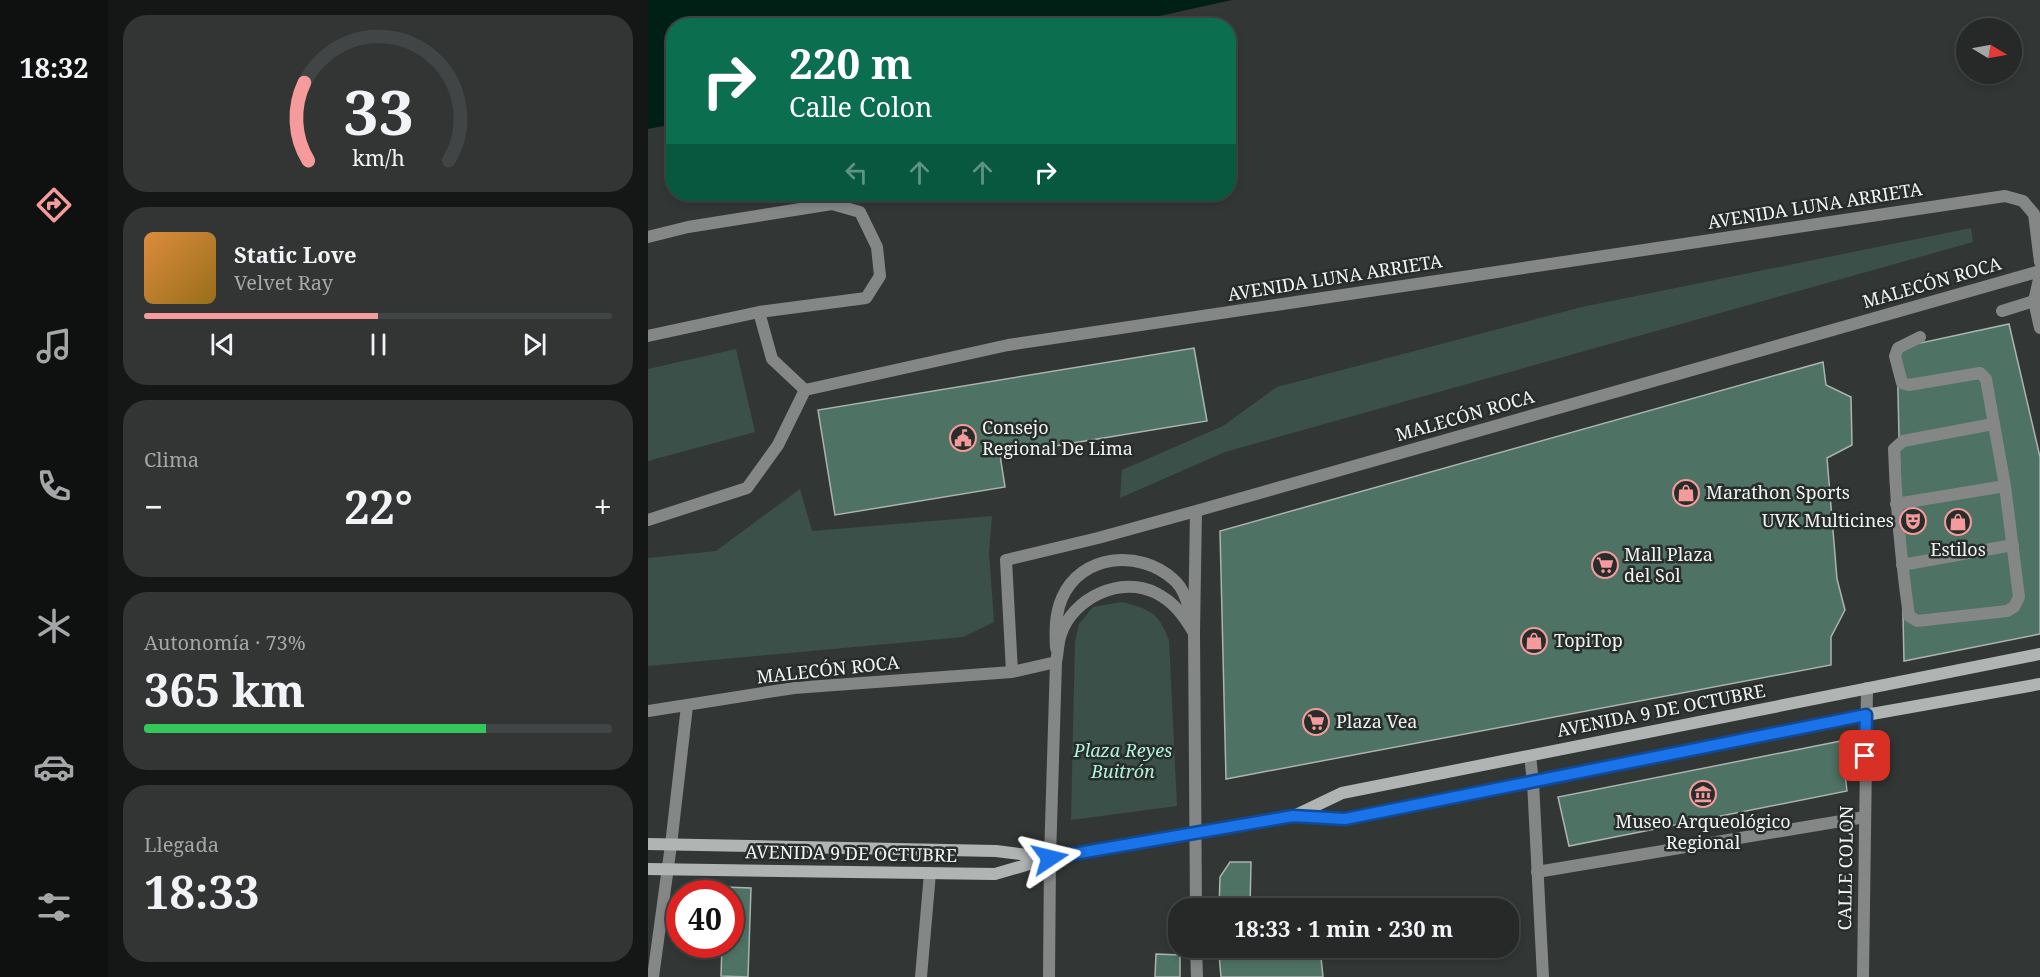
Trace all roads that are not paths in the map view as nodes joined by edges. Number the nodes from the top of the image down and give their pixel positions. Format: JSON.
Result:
{"nodes":[{"id":1,"x":648,"y":237,"type":"edge"},
{"id":2,"x":2040,"y":262,"type":"edge"},
{"id":3,"x":2040,"y":273,"type":"edge"},
{"id":4,"x":2034,"y":301,"type":"junction"},
{"id":5,"x":2001,"y":311,"type":"dead end"},
{"id":6,"x":759,"y":312,"type":"junction"},
{"id":7,"x":2040,"y":328,"type":"edge"},
{"id":8,"x":648,"y":336,"type":"edge"},
{"id":9,"x":1920,"y":337,"type":"dead end"},
{"id":10,"x":805,"y":390,"type":"junction"},
{"id":11,"x":1993,"y":424,"type":"junction"},
{"id":12,"x":2005,"y":486,"type":"junction"},
{"id":13,"x":1896,"y":504,"type":"junction"},
{"id":14,"x":1196,"y":511,"type":"junction"},
{"id":15,"x":648,"y":520,"type":"edge"},
{"id":16,"x":2013,"y":545,"type":"junction"},
{"id":17,"x":1902,"y":565,"type":"junction"},
{"id":18,"x":1194,"y":633,"type":"junction"},
{"id":19,"x":2040,"y":654,"type":"edge"},
{"id":20,"x":1056,"y":662,"type":"junction"},
{"id":21,"x":1012,"y":672,"type":"junction"},
{"id":22,"x":2040,"y":684,"type":"edge"},
{"id":23,"x":1866,"y":688,"type":"junction"},
{"id":24,"x":687,"y":706,"type":"junction"},
{"id":25,"x":648,"y":711,"type":"edge"},
{"id":26,"x":1866,"y":715,"type":"junction"},
{"id":27,"x":1530,"y":756,"type":"junction"},
{"id":28,"x":1533,"y":782,"type":"junction"},
{"id":29,"x":1293,"y":816,"type":"junction"},
{"id":30,"x":1864,"y":817,"type":"junction"},
{"id":31,"x":1195,"y":834,"type":"junction"},
{"id":32,"x":648,"y":844,"type":"edge"},
{"id":33,"x":671,"y":845,"type":"junction"},
{"id":34,"x":1050,"y":858,"type":"junction"},
{"id":35,"x":648,"y":869,"type":"edge"},
{"id":36,"x":667,"y":869,"type":"junction"},
{"id":37,"x":1537,"y":872,"type":"junction"},
{"id":38,"x":930,"y":873,"type":"junction"},
{"id":39,"x":1196,"y":898,"type":"edge"},
{"id":40,"x":1196,"y":958,"type":"edge"},
{"id":41,"x":653,"y":977,"type":"edge"},
{"id":42,"x":921,"y":977,"type":"edge"},
{"id":43,"x":1049,"y":977,"type":"edge"},
{"id":44,"x":1197,"y":977,"type":"edge"},
{"id":45,"x":1543,"y":977,"type":"edge"},
{"id":46,"x":1863,"y":977,"type":"edge"}],
"edges":[{"from":1,"to":6,"type":"street"},
{"from":2,"to":10,"type":"street","name":"AVENIDA LUNA ARRIETA"},
{"from":3,"to":4,"type":"street"},
{"from":3,"to":14,"type":"street","name":"MALECÓN ROCA"},
{"from":4,"to":5,"type":"street"},
{"from":4,"to":7,"type":"street"},
{"from":6,"to":8,"type":"street"},
{"from":6,"to":10,"type":"street"},
{"from":9,"to":11,"type":"street"},
{"from":10,"to":15,"type":"street"},
{"from":11,"to":12,"type":"street"},
{"from":11,"to":13,"type":"street"},
{"from":12,"to":13,"type":"street"},
{"from":12,"to":16,"type":"street"},
{"from":13,"to":17,"type":"street"},
{"from":14,"to":18,"type":"street"},
{"from":14,"to":21,"type":"street","name":"MALECÓN ROCA"},
{"from":16,"to":17,"type":"street"},
{"from":16,"to":17,"type":"street"},
{"from":18,"to":20,"type":"street"},
{"from":18,"to":20,"type":"street"},
{"from":18,"to":31,"type":"street"},
{"from":19,"to":23,"type":"street","name":"AVENIDA 9 DE OCTUBRE"},
{"from":20,"to":21,"type":"street","name":"MALECÓN ROCA"},
{"from":20,"to":34,"type":"street"},
{"from":21,"to":24,"type":"street","name":"MALECÓN ROCA"},
{"from":22,"to":26,"type":"street","name":"AVENIDA 9 DE OCTUBRE"},
{"from":23,"to":26,"type":"street","name":"CALLE COLON"},
{"from":23,"to":27,"type":"street","name":"AVENIDA 9 DE OCTUBRE"},
{"from":24,"to":25,"type":"street","name":"MALECÓN ROCA"},
{"from":24,"to":33,"type":"street"},
{"from":26,"to":28,"type":"street","name":"AVENIDA 9 DE OCTUBRE"},
{"from":26,"to":30,"type":"street","name":"CALLE COLON"},
{"from":27,"to":28,"type":"street"},
{"from":27,"to":29,"type":"street","name":"AVENIDA 9 DE OCTUBRE"},
{"from":28,"to":29,"type":"street","name":"AVENIDA 9 DE OCTUBRE"},
{"from":28,"to":37,"type":"street"},
{"from":29,"to":31,"type":"street","name":"AVENIDA 9 DE OCTUBRE"},
{"from":30,"to":37,"type":"street"},
{"from":30,"to":46,"type":"street","name":"CALLE COLON"},
{"from":31,"to":34,"type":"street","name":"AVENIDA 9 DE OCTUBRE"},
{"from":31,"to":39,"type":"street"},
{"from":32,"to":33,"type":"street","name":"AVENIDA 9 DE OCTUBRE"},
{"from":33,"to":34,"type":"street","name":"AVENIDA 9 DE OCTUBRE"},
{"from":33,"to":36,"type":"street"},
{"from":34,"to":38,"type":"street","name":"AVENIDA 9 DE OCTUBRE"},
{"from":34,"to":43,"type":"street"},
{"from":35,"to":36,"type":"street","name":"AVENIDA 9 DE OCTUBRE"},
{"from":36,"to":38,"type":"street","name":"AVENIDA 9 DE OCTUBRE"},
{"from":36,"to":41,"type":"street"},
{"from":37,"to":45,"type":"street"},
{"from":38,"to":42,"type":"street"},
{"from":40,"to":44,"type":"street"}]}
